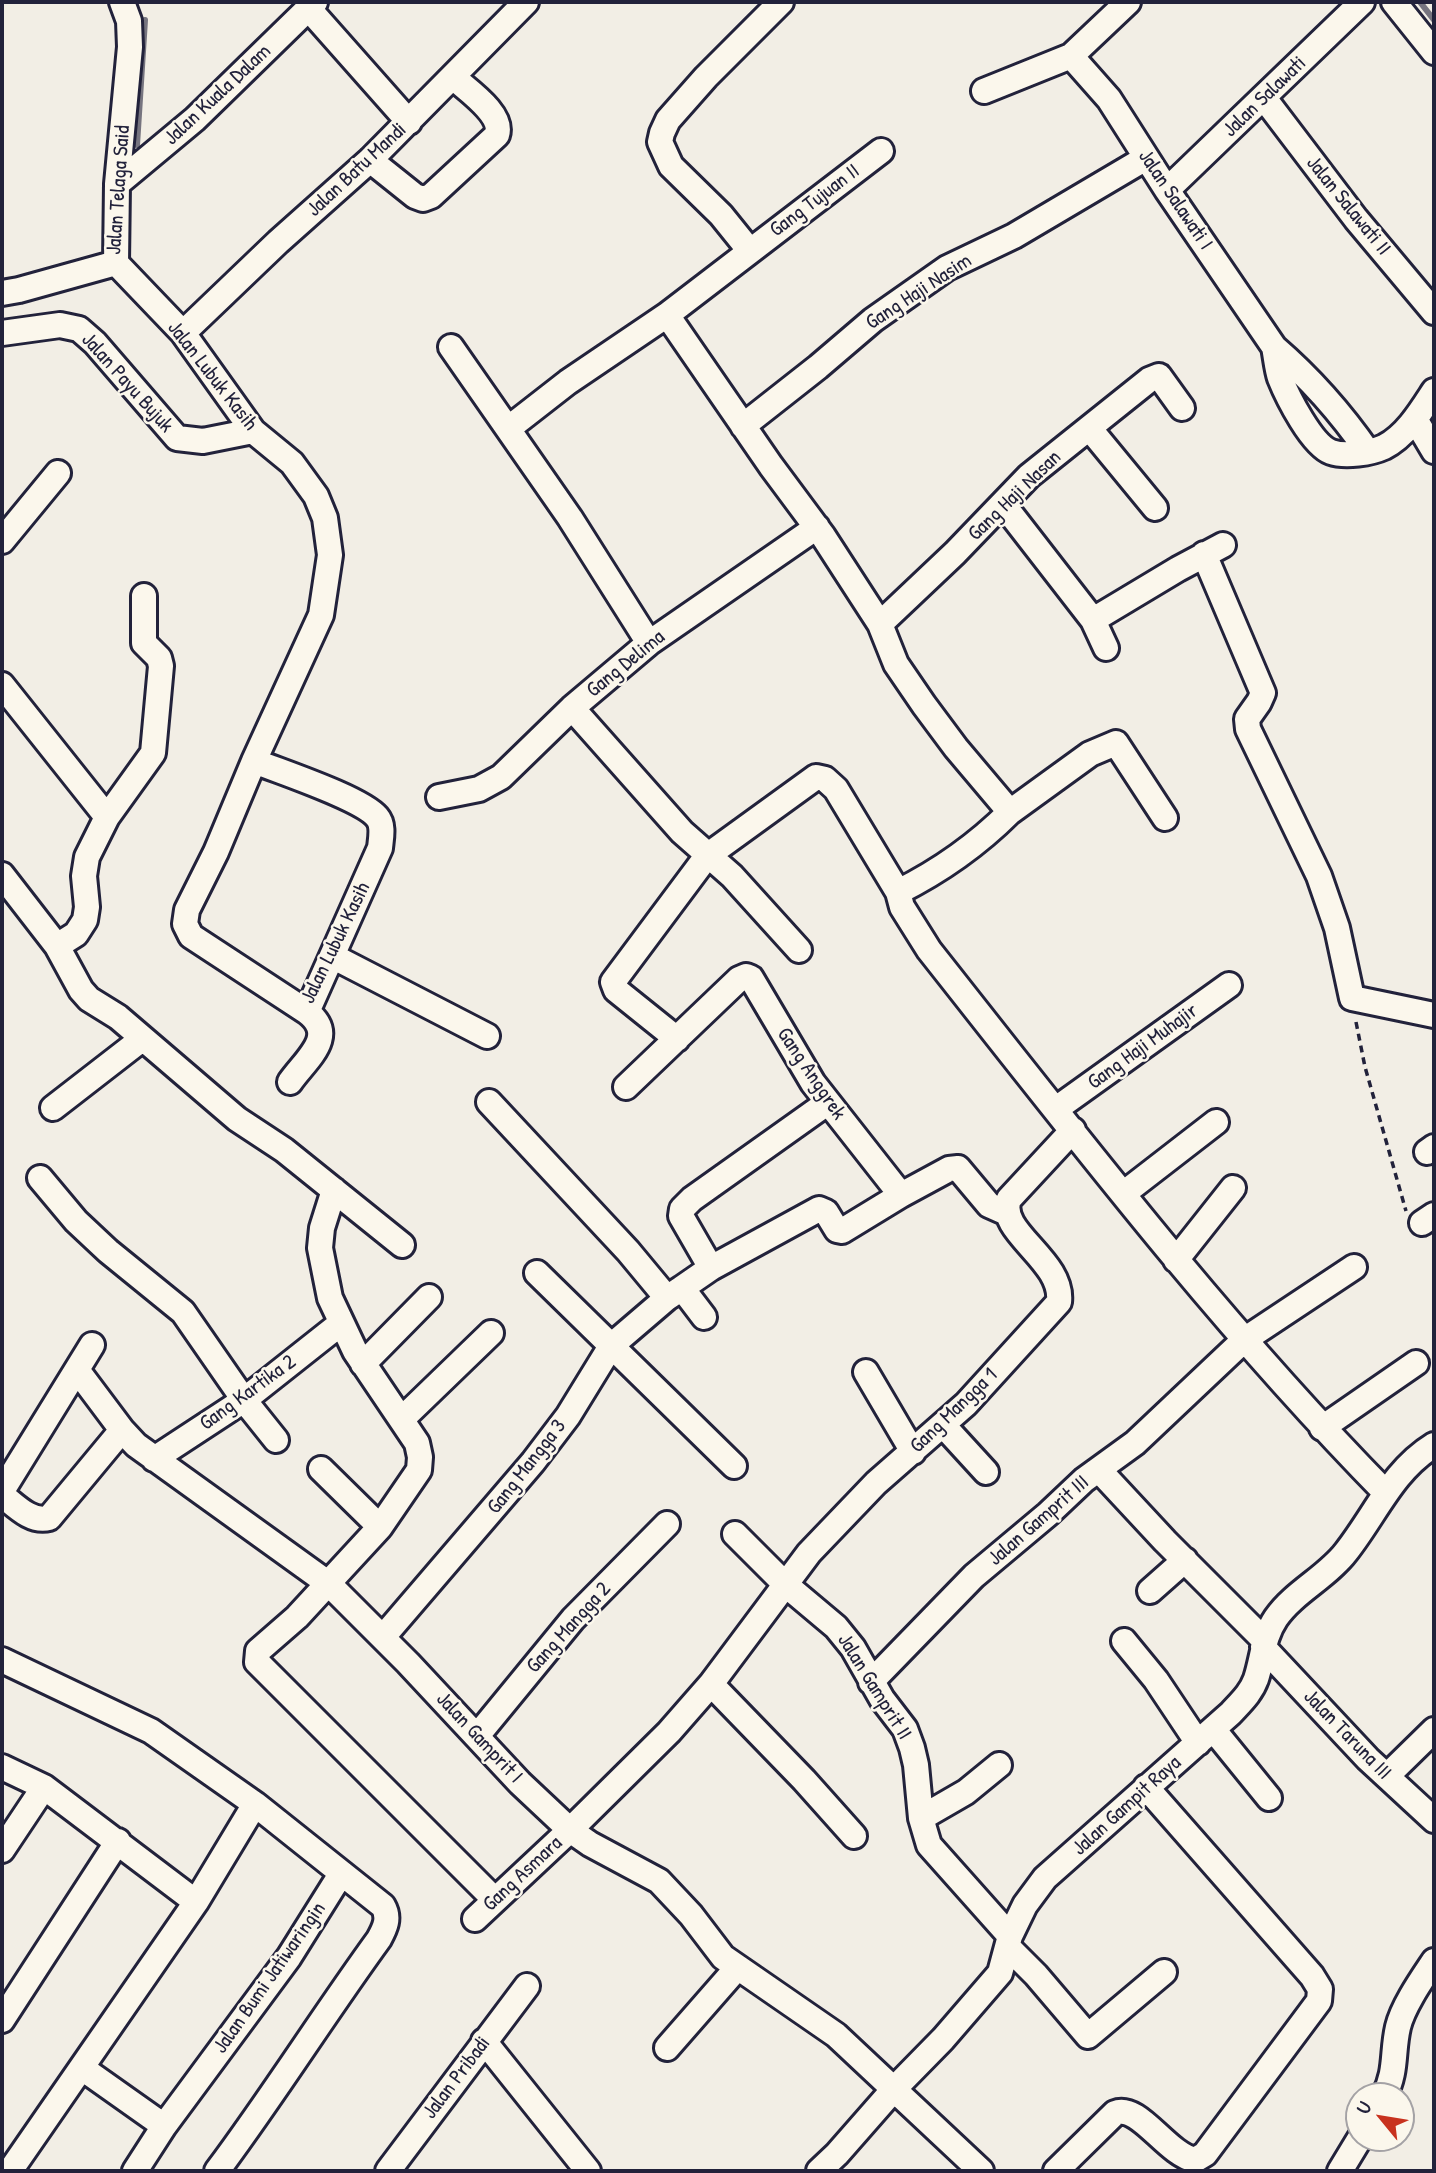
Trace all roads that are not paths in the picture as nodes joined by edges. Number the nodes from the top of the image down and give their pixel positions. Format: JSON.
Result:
{"nodes":[{"id":1,"x":122,"y":2,"type":"edge"},
{"id":2,"x":781,"y":2,"type":"edge"},
{"id":3,"x":1128,"y":2,"type":"edge"},
{"id":4,"x":1362,"y":2,"type":"edge"},
{"id":5,"x":1394,"y":2,"type":"edge"},
{"id":6,"x":518,"y":4,"type":"edge"},
{"id":7,"x":312,"y":5,"type":"edge"},
{"id":8,"x":1434,"y":52,"type":"edge"},
{"id":9,"x":1071,"y":56,"type":"junction"},
{"id":10,"x":453,"y":77,"type":"junction"},
{"id":11,"x":984,"y":91,"type":"dead end"},
{"id":12,"x":1264,"y":98,"type":"junction"},
{"id":13,"x":409,"y":122,"type":"junction"},
{"id":14,"x":881,"y":151,"type":"dead end"},
{"id":15,"x":1146,"y":158,"type":"junction"},
{"id":16,"x":370,"y":160,"type":"junction"},
{"id":17,"x":117,"y":184,"type":"junction"},
{"id":18,"x":1167,"y":190,"type":"junction"},
{"id":19,"x":750,"y":251,"type":"junction"},
{"id":20,"x":116,"y":263,"type":"junction"},
{"id":21,"x":2,"y":293,"type":"edge"},
{"id":22,"x":1434,"y":312,"type":"edge"},
{"id":23,"x":667,"y":315,"type":"junction"},
{"id":24,"x":2,"y":333,"type":"edge"},
{"id":25,"x":183,"y":333,"type":"junction"},
{"id":26,"x":451,"y":347,"type":"dead end"},
{"id":27,"x":1274,"y":347,"type":"junction"},
{"id":28,"x":1434,"y":391,"type":"edge"},
{"id":29,"x":1182,"y":408,"type":"dead end"},
{"id":30,"x":1415,"y":419,"type":"junction"},
{"id":31,"x":743,"y":426,"type":"junction"},
{"id":32,"x":509,"y":428,"type":"junction"},
{"id":33,"x":1090,"y":429,"type":"junction"},
{"id":34,"x":253,"y":431,"type":"junction"},
{"id":35,"x":1434,"y":451,"type":"edge"},
{"id":36,"x":1368,"y":452,"type":"junction"},
{"id":37,"x":58,"y":473,"type":"dead end"},
{"id":38,"x":1003,"y":504,"type":"junction"},
{"id":39,"x":1155,"y":508,"type":"dead end"},
{"id":40,"x":817,"y":527,"type":"junction"},
{"id":41,"x":2,"y":541,"type":"edge"},
{"id":42,"x":144,"y":596,"type":"dead end"},
{"id":43,"x":1093,"y":620,"type":"junction"},
{"id":44,"x":880,"y":624,"type":"junction"},
{"id":45,"x":649,"y":643,"type":"junction"},
{"id":46,"x":1106,"y":648,"type":"dead end"},
{"id":47,"x":2,"y":685,"type":"edge"},
{"id":48,"x":572,"y":708,"type":"junction"},
{"id":49,"x":254,"y":761,"type":"junction"},
{"id":50,"x":439,"y":797,"type":"dead end"},
{"id":51,"x":1010,"y":812,"type":"junction"},
{"id":52,"x":107,"y":817,"type":"junction"},
{"id":53,"x":1166,"y":818,"type":"dead end"},
{"id":54,"x":707,"y":856,"type":"junction"},
{"id":55,"x":2,"y":875,"type":"edge"},
{"id":56,"x":898,"y":892,"type":"junction"},
{"id":57,"x":57,"y":946,"type":"junction"},
{"id":58,"x":799,"y":950,"type":"dead end"},
{"id":59,"x":332,"y":956,"type":"junction"},
{"id":60,"x":1229,"y":985,"type":"dead end"},
{"id":61,"x":307,"y":1012,"type":"junction"},
{"id":62,"x":1434,"y":1014,"type":"edge"},
{"id":63,"x":487,"y":1035,"type":"dead end"},
{"id":64,"x":142,"y":1039,"type":"junction"},
{"id":65,"x":677,"y":1039,"type":"junction"},
{"id":66,"x":290,"y":1082,"type":"dead end"},
{"id":67,"x":626,"y":1087,"type":"dead end"},
{"id":68,"x":489,"y":1102,"type":"dead end"},
{"id":69,"x":827,"y":1103,"type":"junction"},
{"id":70,"x":53,"y":1108,"type":"dead end"},
{"id":71,"x":1056,"y":1109,"type":"junction"},
{"id":72,"x":1216,"y":1122,"type":"dead end"},
{"id":73,"x":1073,"y":1130,"type":"junction"},
{"id":74,"x":40,"y":1178,"type":"dead end"},
{"id":75,"x":1233,"y":1188,"type":"dead end"},
{"id":76,"x":334,"y":1190,"type":"junction"},
{"id":77,"x":1123,"y":1194,"type":"junction"},
{"id":78,"x":901,"y":1195,"type":"junction"},
{"id":79,"x":1007,"y":1213,"type":"junction"},
{"id":80,"x":402,"y":1245,"type":"dead end"},
{"id":81,"x":1176,"y":1260,"type":"junction"},
{"id":82,"x":1354,"y":1267,"type":"dead end"},
{"id":83,"x":711,"y":1268,"type":"junction"},
{"id":84,"x":537,"y":1273,"type":"dead end"},
{"id":85,"x":674,"y":1293,"type":"junction"},
{"id":86,"x":429,"y":1297,"type":"dead end"},
{"id":87,"x":704,"y":1317,"type":"dead end"},
{"id":88,"x":340,"y":1324,"type":"junction"},
{"id":89,"x":491,"y":1333,"type":"dead end"},
{"id":90,"x":1244,"y":1340,"type":"junction"},
{"id":91,"x":92,"y":1345,"type":"dead end"},
{"id":92,"x":611,"y":1346,"type":"junction"},
{"id":93,"x":1416,"y":1363,"type":"dead end"},
{"id":94,"x":363,"y":1364,"type":"junction"},
{"id":95,"x":77,"y":1370,"type":"junction"},
{"id":96,"x":866,"y":1372,"type":"dead end"},
{"id":97,"x":244,"y":1400,"type":"junction"},
{"id":98,"x":402,"y":1419,"type":"junction"},
{"id":99,"x":943,"y":1425,"type":"junction"},
{"id":100,"x":1322,"y":1428,"type":"junction"},
{"id":101,"x":122,"y":1430,"type":"junction"},
{"id":102,"x":276,"y":1440,"type":"dead end"},
{"id":103,"x":1434,"y":1444,"type":"edge"},
{"id":104,"x":913,"y":1452,"type":"junction"},
{"id":105,"x":154,"y":1459,"type":"junction"},
{"id":106,"x":734,"y":1466,"type":"dead end"},
{"id":107,"x":321,"y":1469,"type":"dead end"},
{"id":108,"x":1099,"y":1470,"type":"junction"},
{"id":109,"x":986,"y":1472,"type":"dead end"},
{"id":110,"x":2,"y":1493,"type":"edge"},
{"id":111,"x":1385,"y":1493,"type":"junction"},
{"id":112,"x":667,"y":1524,"type":"dead end"},
{"id":113,"x":380,"y":1527,"type":"junction"},
{"id":114,"x":735,"y":1534,"type":"dead end"},
{"id":115,"x":1185,"y":1560,"type":"junction"},
{"id":116,"x":329,"y":1584,"type":"junction"},
{"id":117,"x":786,"y":1585,"type":"junction"},
{"id":118,"x":1150,"y":1591,"type":"dead end"},
{"id":119,"x":383,"y":1637,"type":"junction"},
{"id":120,"x":1124,"y":1641,"type":"dead end"},
{"id":121,"x":1264,"y":1643,"type":"junction"},
{"id":122,"x":2,"y":1660,"type":"edge"},
{"id":123,"x":871,"y":1682,"type":"junction"},
{"id":124,"x":711,"y":1684,"type":"junction"},
{"id":125,"x":1434,"y":1730,"type":"edge"},
{"id":126,"x":1206,"y":1736,"type":"junction"},
{"id":127,"x":477,"y":1737,"type":"junction"},
{"id":128,"x":999,"y":1765,"type":"dead end"},
{"id":129,"x":2,"y":1767,"type":"edge"},
{"id":130,"x":1387,"y":1776,"type":"junction"},
{"id":131,"x":44,"y":1787,"type":"junction"},
{"id":132,"x":1146,"y":1787,"type":"junction"},
{"id":133,"x":1269,"y":1798,"type":"dead end"},
{"id":134,"x":255,"y":1804,"type":"junction"},
{"id":135,"x":921,"y":1818,"type":"junction"},
{"id":136,"x":1434,"y":1820,"type":"edge"},
{"id":137,"x":570,"y":1830,"type":"junction"},
{"id":138,"x":854,"y":1836,"type":"dead end"},
{"id":139,"x":118,"y":1841,"type":"junction"},
{"id":140,"x":2,"y":1850,"type":"edge"},
{"id":141,"x":341,"y":1874,"type":"junction"},
{"id":142,"x":495,"y":1899,"type":"junction"},
{"id":143,"x":196,"y":1902,"type":"junction"},
{"id":144,"x":475,"y":1919,"type":"dead end"},
{"id":145,"x":1009,"y":1942,"type":"junction"},
{"id":146,"x":1434,"y":1961,"type":"edge"},
{"id":147,"x":737,"y":1968,"type":"junction"},
{"id":148,"x":1164,"y":1972,"type":"dead end"},
{"id":149,"x":527,"y":1986,"type":"dead end"},
{"id":150,"x":2,"y":2020,"type":"edge"},
{"id":151,"x":484,"y":2041,"type":"junction"},
{"id":152,"x":667,"y":2048,"type":"dead end"},
{"id":153,"x":82,"y":2068,"type":"junction"},
{"id":154,"x":1391,"y":2082,"type":"edge"},
{"id":155,"x":894,"y":2089,"type":"junction"},
{"id":156,"x":164,"y":2126,"type":"junction"},
{"id":157,"x":1355,"y":2152,"type":"edge"},
{"id":158,"x":1349,"y":2169,"type":"edge"},
{"id":159,"x":10,"y":2171,"type":"edge"},
{"id":160,"x":135,"y":2171,"type":"edge"},
{"id":161,"x":217,"y":2171,"type":"edge"},
{"id":162,"x":388,"y":2171,"type":"edge"},
{"id":163,"x":588,"y":2171,"type":"edge"},
{"id":164,"x":819,"y":2171,"type":"edge"},
{"id":165,"x":981,"y":2171,"type":"edge"},
{"id":166,"x":1056,"y":2171,"type":"edge"}],
"edges":[{"from":1,"to":17,"type":"street","name":"Jalan Telaga Said"},
{"from":2,"to":19,"type":"street"},
{"from":3,"to":9,"type":"street"},
{"from":4,"to":12,"type":"street","name":"Jalan Salawati"},
{"from":5,"to":8,"type":"street"},
{"from":6,"to":10,"type":"street","name":"Jalan Batu Mandi"},
{"from":7,"to":13,"type":"street"},
{"from":7,"to":17,"type":"street","name":"Jalan Kuala Dalam"},
{"from":9,"to":11,"type":"street"},
{"from":9,"to":15,"type":"street","name":"Jalan Salawati I"},
{"from":10,"to":13,"type":"street","name":"Jalan Batu Mandi"},
{"from":10,"to":16,"type":"street"},
{"from":12,"to":18,"type":"street","name":"Jalan Salawati"},
{"from":12,"to":22,"type":"street","name":"Jalan Salawati II"},
{"from":13,"to":16,"type":"street","name":"Jalan Batu Mandi"},
{"from":14,"to":19,"type":"street","name":"Gang Tujuan II"},
{"from":15,"to":18,"type":"street","name":"Jalan Salawati I"},
{"from":15,"to":31,"type":"street","name":"Gang Haji Nasim"},
{"from":16,"to":25,"type":"street","name":"Jalan Batu Mandi"},
{"from":17,"to":20,"type":"street","name":"Jalan Telaga Said"},
{"from":18,"to":27,"type":"street","name":"Jalan Salawati I"},
{"from":19,"to":23,"type":"street","name":"Gang Tujuan II"},
{"from":20,"to":21,"type":"street","name":"Jalan Telaga Said"},
{"from":20,"to":25,"type":"street","name":"Jalan Lubuk Kasih"},
{"from":23,"to":31,"type":"street"},
{"from":23,"to":32,"type":"street","name":"Gang Tujuan II"},
{"from":24,"to":34,"type":"street","name":"Jalan Payu Bujuk"},
{"from":25,"to":34,"type":"street","name":"Jalan Lubuk Kasih"},
{"from":26,"to":32,"type":"street"},
{"from":27,"to":36,"type":"street","name":"Jalan Salawati I"},
{"from":27,"to":36,"type":"street","name":"Jalan Salawati I"},
{"from":28,"to":30,"type":"street","name":"Jalan Salawati I"},
{"from":29,"to":33,"type":"street","name":"Gang Haji Nasan"},
{"from":30,"to":35,"type":"street"},
{"from":30,"to":36,"type":"street","name":"Jalan Salawati I"},
{"from":31,"to":40,"type":"street"},
{"from":32,"to":45,"type":"street"},
{"from":33,"to":38,"type":"street","name":"Gang Haji Nasan"},
{"from":33,"to":39,"type":"street"},
{"from":34,"to":49,"type":"street","name":"Jalan Lubuk Kasih"},
{"from":37,"to":41,"type":"street"},
{"from":38,"to":43,"type":"street"},
{"from":38,"to":44,"type":"street","name":"Gang Haji Nasan"},
{"from":40,"to":44,"type":"street"},
{"from":40,"to":45,"type":"street","name":"Gang Delima"},
{"from":42,"to":52,"type":"street"},
{"from":43,"to":46,"type":"street"},
{"from":43,"to":62,"type":"street"},
{"from":44,"to":51,"type":"street"},
{"from":45,"to":48,"type":"street","name":"Gang Delima"},
{"from":47,"to":52,"type":"street"},
{"from":48,"to":50,"type":"street","name":"Gang Delima"},
{"from":48,"to":54,"type":"street"},
{"from":49,"to":59,"type":"street","name":"Jalan Lubuk Kasih"},
{"from":49,"to":61,"type":"street","name":"Jalan Lubuk Kasih"},
{"from":51,"to":53,"type":"street"},
{"from":51,"to":56,"type":"street"},
{"from":52,"to":57,"type":"street"},
{"from":54,"to":56,"type":"street"},
{"from":54,"to":58,"type":"street"},
{"from":54,"to":65,"type":"street"},
{"from":55,"to":57,"type":"street"},
{"from":56,"to":71,"type":"street"},
{"from":57,"to":64,"type":"street"},
{"from":59,"to":61,"type":"street","name":"Jalan Lubuk Kasih"},
{"from":59,"to":63,"type":"street"},
{"from":60,"to":71,"type":"street","name":"Gang Haji Muhajir"},
{"from":61,"to":66,"type":"street"},
{"from":64,"to":70,"type":"street"},
{"from":64,"to":76,"type":"street"},
{"from":65,"to":67,"type":"street","name":"Gang Anggrek"},
{"from":65,"to":69,"type":"street","name":"Gang Anggrek"},
{"from":68,"to":85,"type":"street"},
{"from":69,"to":78,"type":"street","name":"Gang Anggrek"},
{"from":69,"to":83,"type":"street"},
{"from":71,"to":73,"type":"street"},
{"from":72,"to":77,"type":"street"},
{"from":73,"to":77,"type":"street"},
{"from":73,"to":79,"type":"street"},
{"from":74,"to":97,"type":"street"},
{"from":75,"to":81,"type":"street"},
{"from":76,"to":80,"type":"street"},
{"from":76,"to":88,"type":"street"},
{"from":77,"to":81,"type":"street"},
{"from":78,"to":79,"type":"street"},
{"from":78,"to":83,"type":"street","name":"Gang Mangga 3"},
{"from":79,"to":99,"type":"street","name":"Gang Mangga 1"},
{"from":81,"to":90,"type":"street"},
{"from":82,"to":90,"type":"street"},
{"from":83,"to":85,"type":"street","name":"Gang Mangga 3"},
{"from":84,"to":92,"type":"street"},
{"from":85,"to":87,"type":"street"},
{"from":85,"to":92,"type":"street","name":"Gang Mangga 3"},
{"from":86,"to":94,"type":"street"},
{"from":88,"to":94,"type":"street"},
{"from":88,"to":97,"type":"street","name":"Gang Kartika 2"},
{"from":89,"to":98,"type":"street"},
{"from":90,"to":100,"type":"street"},
{"from":90,"to":108,"type":"street"},
{"from":91,"to":95,"type":"street"},
{"from":92,"to":106,"type":"street"},
{"from":92,"to":119,"type":"street","name":"Gang Mangga 3"},
{"from":93,"to":100,"type":"street"},
{"from":94,"to":98,"type":"street"},
{"from":95,"to":101,"type":"street","name":"Jalan Gamprit I"},
{"from":95,"to":110,"type":"street"},
{"from":96,"to":104,"type":"street"},
{"from":97,"to":102,"type":"street"},
{"from":97,"to":105,"type":"street","name":"Gang Kartika 2"},
{"from":98,"to":113,"type":"street"},
{"from":99,"to":104,"type":"street","name":"Gang Mangga 1"},
{"from":99,"to":109,"type":"street"},
{"from":100,"to":111,"type":"street"},
{"from":101,"to":105,"type":"street","name":"Jalan Gamprit I"},
{"from":101,"to":110,"type":"street"},
{"from":103,"to":111,"type":"street","name":"Jalan Gampit Raya"},
{"from":104,"to":117,"type":"street","name":"Gang Mangga 1"},
{"from":105,"to":116,"type":"street","name":"Jalan Gamprit I"},
{"from":107,"to":113,"type":"street"},
{"from":108,"to":115,"type":"street","name":"Jalan Gamprit III"},
{"from":108,"to":123,"type":"street","name":"Jalan Gamprit III"},
{"from":111,"to":121,"type":"street","name":"Jalan Gampit Raya"},
{"from":112,"to":127,"type":"street","name":"Gang Mangga 2"},
{"from":113,"to":116,"type":"street"},
{"from":114,"to":117,"type":"street","name":"Jalan Gamprit II"},
{"from":115,"to":118,"type":"street"},
{"from":115,"to":121,"type":"street","name":"Jalan Gamprit III"},
{"from":116,"to":119,"type":"street","name":"Jalan Gamprit I"},
{"from":116,"to":142,"type":"street"},
{"from":117,"to":123,"type":"street","name":"Jalan Gamprit II"},
{"from":117,"to":124,"type":"street","name":"Gang Mangga 1"},
{"from":119,"to":127,"type":"street","name":"Jalan Gamprit I"},
{"from":120,"to":126,"type":"street"},
{"from":121,"to":126,"type":"street","name":"Jalan Gampit Raya"},
{"from":121,"to":130,"type":"street","name":"Jalan Taruna III"},
{"from":122,"to":134,"type":"street"},
{"from":123,"to":135,"type":"street","name":"Jalan Gamprit II"},
{"from":124,"to":137,"type":"street","name":"Gang Mangga 1"},
{"from":124,"to":138,"type":"street"},
{"from":125,"to":130,"type":"street"},
{"from":126,"to":132,"type":"street","name":"Jalan Gampit Raya"},
{"from":126,"to":133,"type":"street"},
{"from":127,"to":137,"type":"street","name":"Jalan Gamprit I"},
{"from":128,"to":135,"type":"street"},
{"from":129,"to":131,"type":"street"},
{"from":130,"to":136,"type":"street","name":"Jalan Taruna III"},
{"from":131,"to":139,"type":"street"},
{"from":131,"to":140,"type":"street"},
{"from":132,"to":145,"type":"street","name":"Jalan Gampit Raya"},
{"from":132,"to":166,"type":"street"},
{"from":134,"to":141,"type":"street"},
{"from":134,"to":143,"type":"street"},
{"from":135,"to":145,"type":"street","name":"Jalan Gamprit II"},
{"from":137,"to":142,"type":"street","name":"Gang Asmara"},
{"from":137,"to":147,"type":"street","name":"Jalan Gamprit I"},
{"from":139,"to":143,"type":"street"},
{"from":139,"to":150,"type":"street"},
{"from":141,"to":156,"type":"street","name":"Jalan Bumi Jatiwaringin"},
{"from":141,"to":161,"type":"street"},
{"from":142,"to":144,"type":"street","name":"Gang Asmara"},
{"from":143,"to":153,"type":"street"},
{"from":145,"to":148,"type":"street","name":"Jalan Gamprit II"},
{"from":145,"to":155,"type":"street","name":"Jalan Gampit Raya"},
{"from":146,"to":154,"type":"street"},
{"from":147,"to":152,"type":"street"},
{"from":147,"to":155,"type":"street","name":"Jalan Gamprit I"},
{"from":149,"to":151,"type":"street","name":"Jalan Pribadi"},
{"from":151,"to":162,"type":"street","name":"Jalan Pribadi"},
{"from":151,"to":163,"type":"street"},
{"from":153,"to":156,"type":"street"},
{"from":153,"to":159,"type":"street"},
{"from":155,"to":164,"type":"street","name":"Jalan Gampit Raya"},
{"from":155,"to":165,"type":"street","name":"Jalan Gamprit I"},
{"from":156,"to":160,"type":"street","name":"Jalan Bumi Jatiwaringin"},
{"from":157,"to":158,"type":"street"}]}
